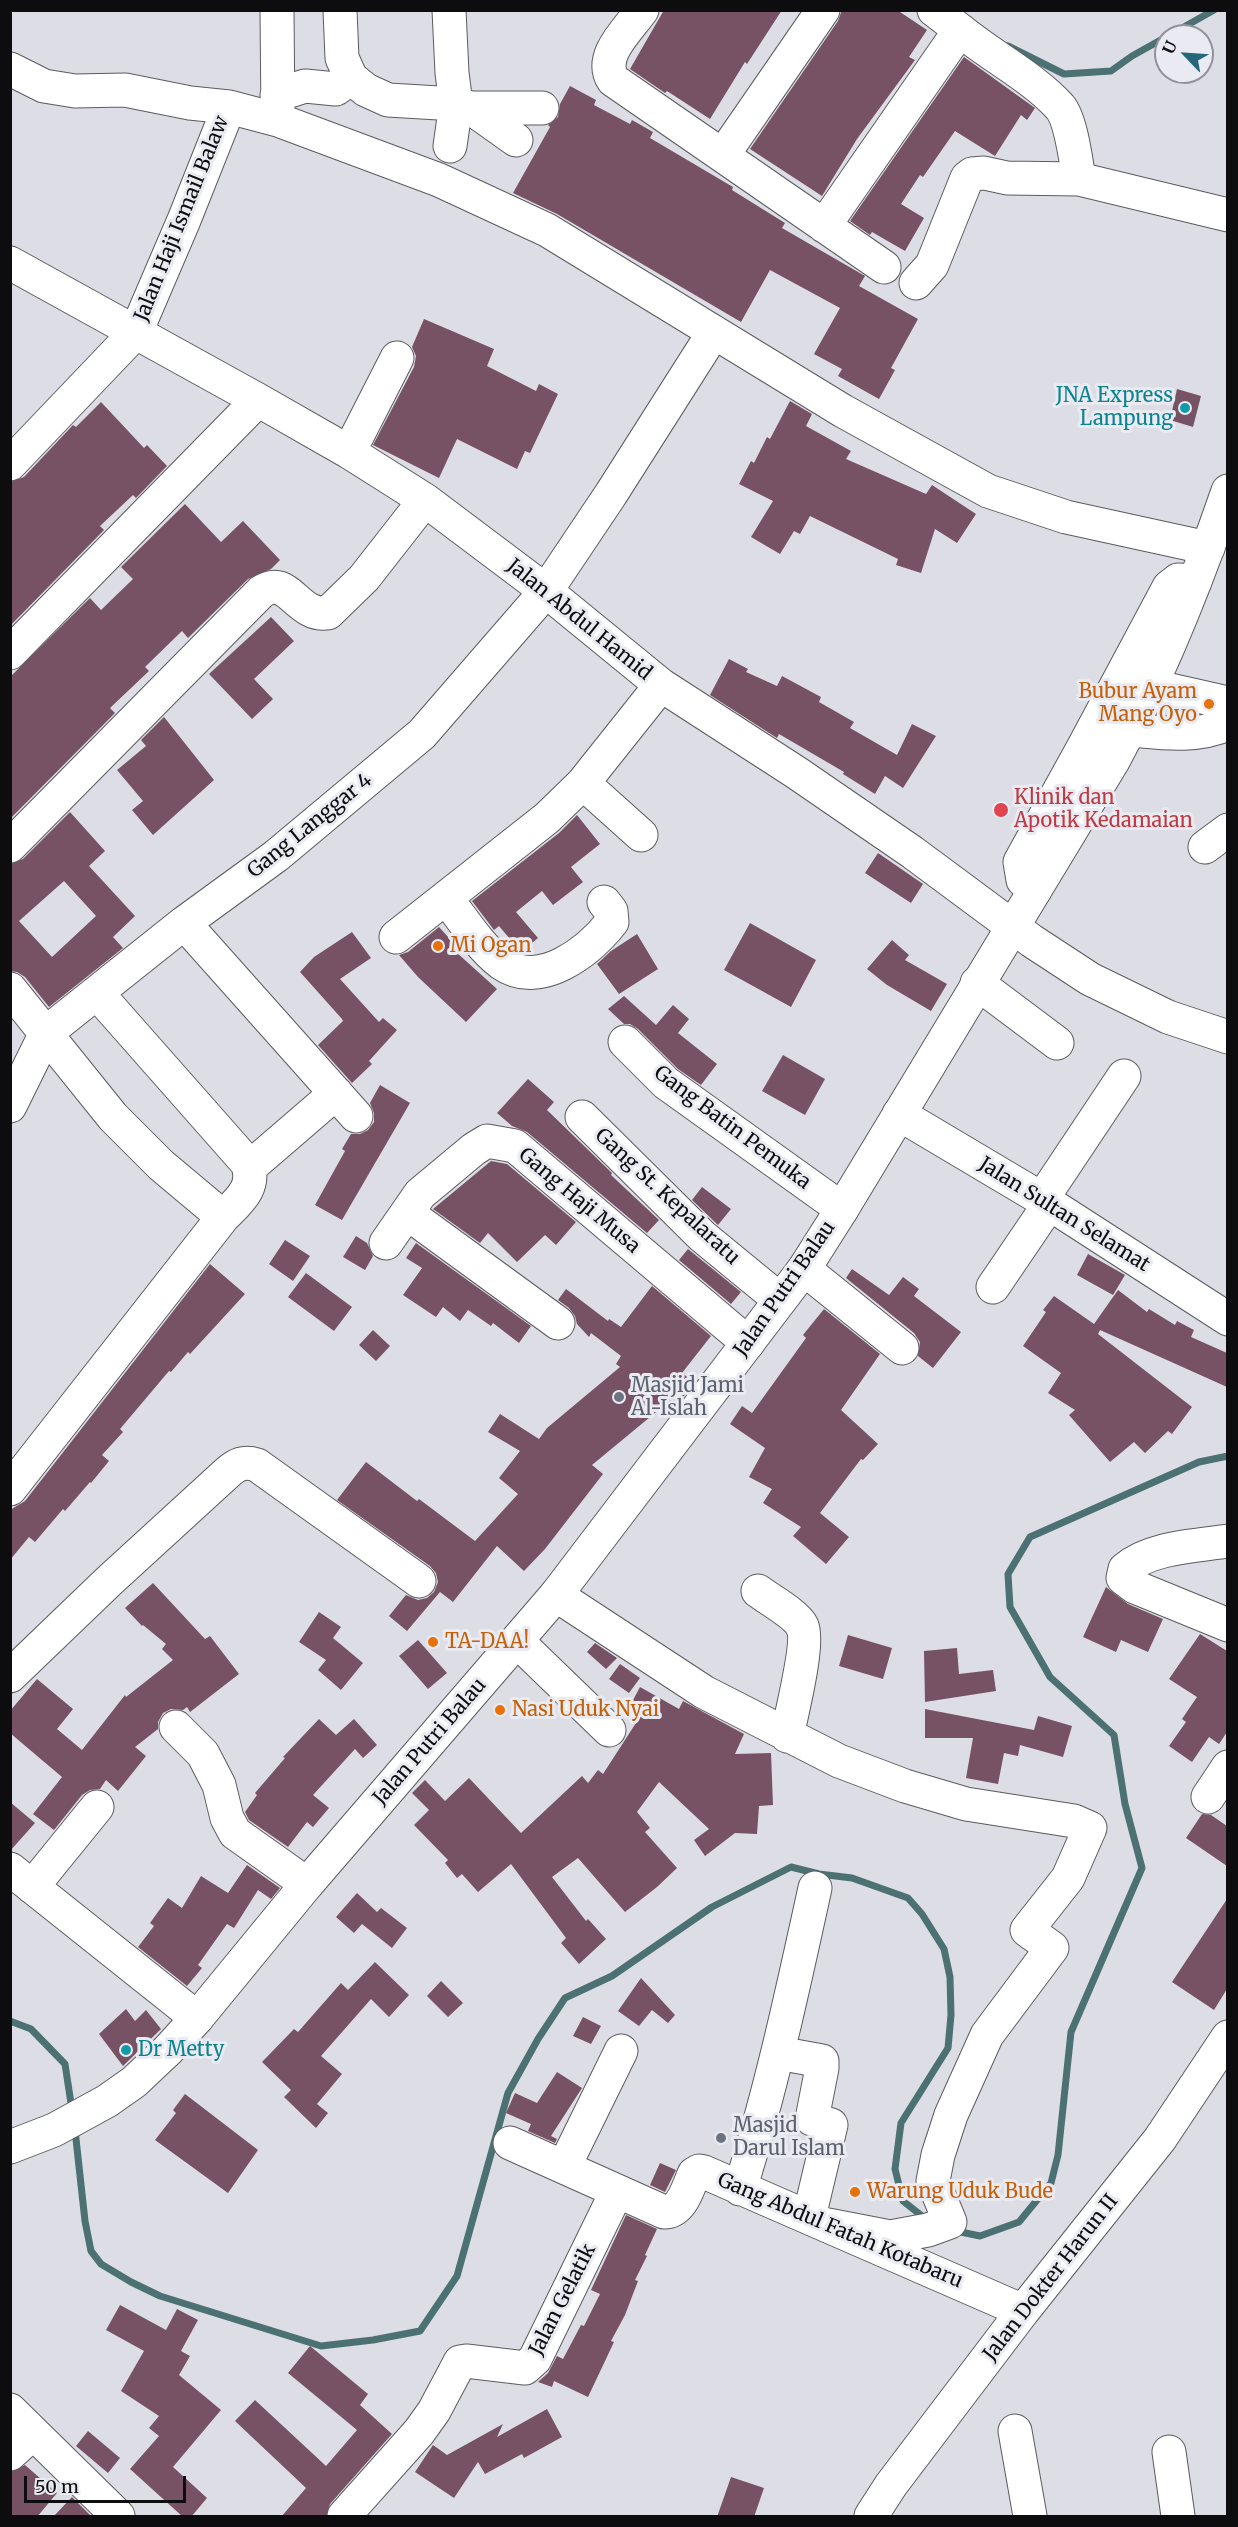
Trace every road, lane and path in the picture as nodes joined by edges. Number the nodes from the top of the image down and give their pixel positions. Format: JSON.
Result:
{"nodes":[{"id":1,"x":277,"y":10,"type":"edge"},
{"id":2,"x":340,"y":10,"type":"edge"},
{"id":3,"x":449,"y":10,"type":"edge"},
{"id":4,"x":642,"y":10,"type":"edge"},
{"id":5,"x":822,"y":10,"type":"edge"},
{"id":6,"x":947,"y":20,"type":"edge"},
{"id":7,"x":10,"y":69,"type":"edge"},
{"id":8,"x":344,"y":84,"type":"junction"},
{"id":9,"x":463,"y":106,"type":"junction"},
{"id":10,"x":229,"y":107,"type":"junction"},
{"id":11,"x":542,"y":108,"type":"dead end"},
{"id":12,"x":288,"y":115,"type":"junction"},
{"id":13,"x":516,"y":140,"type":"dead end"},
{"id":14,"x":450,"y":146,"type":"dead end"},
{"id":15,"x":723,"y":155,"type":"junction"},
{"id":16,"x":1079,"y":179,"type":"junction"},
{"id":17,"x":1227,"y":215,"type":"edge"},
{"id":18,"x":824,"y":226,"type":"junction"},
{"id":19,"x":10,"y":263,"type":"edge"},
{"id":20,"x":884,"y":267,"type":"dead end"},
{"id":21,"x":915,"y":283,"type":"dead end"},
{"id":22,"x":136,"y":332,"type":"junction"},
{"id":23,"x":714,"y":332,"type":"junction"},
{"id":24,"x":397,"y":358,"type":"dead end"},
{"id":25,"x":258,"y":400,"type":"junction"},
{"id":26,"x":349,"y":452,"type":"junction"},
{"id":27,"x":10,"y":464,"type":"edge"},
{"id":28,"x":1227,"y":491,"type":"edge"},
{"id":29,"x":425,"y":500,"type":"junction"},
{"id":30,"x":1208,"y":548,"type":"junction"},
{"id":31,"x":1195,"y":581,"type":"junction"},
{"id":32,"x":546,"y":591,"type":"junction"},
{"id":33,"x":10,"y":653,"type":"edge"},
{"id":34,"x":661,"y":685,"type":"junction"},
{"id":35,"x":1153,"y":686,"type":"junction"},
{"id":36,"x":1227,"y":703,"type":"edge"},
{"id":37,"x":1227,"y":724,"type":"edge"},
{"id":38,"x":1130,"y":730,"type":"junction"},
{"id":39,"x":1083,"y":748,"type":"junction"},
{"id":40,"x":1113,"y":761,"type":"junction"},
{"id":41,"x":583,"y":783,"type":"junction"},
{"id":42,"x":641,"y":835,"type":"dead end"},
{"id":43,"x":10,"y":846,"type":"edge"},
{"id":44,"x":1035,"y":890,"type":"junction"},
{"id":45,"x":447,"y":899,"type":"junction"},
{"id":46,"x":604,"y":902,"type":"dead end"},
{"id":47,"x":184,"y":923,"type":"junction"},
{"id":48,"x":1012,"y":926,"type":"junction"},
{"id":49,"x":396,"y":938,"type":"dead end"},
{"id":50,"x":977,"y":983,"type":"junction"},
{"id":51,"x":10,"y":989,"type":"edge"},
{"id":52,"x":97,"y":993,"type":"junction"},
{"id":53,"x":46,"y":1033,"type":"junction"},
{"id":54,"x":1227,"y":1037,"type":"edge"},
{"id":55,"x":625,"y":1042,"type":"dead end"},
{"id":56,"x":1057,"y":1043,"type":"dead end"},
{"id":57,"x":1124,"y":1076,"type":"dead end"},
{"id":58,"x":10,"y":1106,"type":"edge"},
{"id":59,"x":899,"y":1114,"type":"junction"},
{"id":60,"x":582,"y":1117,"type":"dead end"},
{"id":61,"x":249,"y":1168,"type":"junction"},
{"id":62,"x":1046,"y":1201,"type":"junction"},
{"id":63,"x":842,"y":1209,"type":"junction"},
{"id":64,"x":407,"y":1213,"type":"junction"},
{"id":65,"x":224,"y":1217,"type":"junction"},
{"id":66,"x":386,"y":1243,"type":"dead end"},
{"id":67,"x":804,"y":1269,"type":"junction"},
{"id":68,"x":993,"y":1287,"type":"dead end"},
{"id":69,"x":780,"y":1300,"type":"junction"},
{"id":70,"x":1227,"y":1318,"type":"edge"},
{"id":71,"x":558,"y":1323,"type":"dead end"},
{"id":72,"x":748,"y":1343,"type":"junction"},
{"id":73,"x":902,"y":1348,"type":"dead end"},
{"id":74,"x":10,"y":1489,"type":"edge"},
{"id":75,"x":1227,"y":1541,"type":"edge"},
{"id":76,"x":420,"y":1581,"type":"dead end"},
{"id":77,"x":758,"y":1591,"type":"dead end"},
{"id":78,"x":556,"y":1595,"type":"junction"},
{"id":79,"x":1225,"y":1618,"type":"edge"},
{"id":80,"x":517,"y":1641,"type":"junction"},
{"id":81,"x":10,"y":1676,"type":"edge"},
{"id":82,"x":176,"y":1727,"type":"dead end"},
{"id":83,"x":609,"y":1730,"type":"dead end"},
{"id":84,"x":787,"y":1736,"type":"junction"},
{"id":85,"x":1227,"y":1767,"type":"edge"},
{"id":86,"x":1208,"y":1797,"type":"dead end"},
{"id":87,"x":97,"y":1807,"type":"dead end"},
{"id":88,"x":21,"y":1878,"type":"edge"},
{"id":89,"x":307,"y":1884,"type":"junction"},
{"id":90,"x":815,"y":1888,"type":"dead end"},
{"id":91,"x":197,"y":2018,"type":"junction"},
{"id":92,"x":1227,"y":2037,"type":"edge"},
{"id":93,"x":621,"y":2050,"type":"dead end"},
{"id":94,"x":778,"y":2053,"type":"junction"},
{"id":95,"x":510,"y":2143,"type":"dead end"},
{"id":96,"x":10,"y":2147,"type":"edge"},
{"id":97,"x":564,"y":2166,"type":"junction"},
{"id":98,"x":740,"y":2189,"type":"junction"},
{"id":99,"x":617,"y":2191,"type":"junction"},
{"id":100,"x":819,"y":2221,"type":"junction"},
{"id":101,"x":1023,"y":2311,"type":"junction"},
{"id":102,"x":1015,"y":2431,"type":"dead end"},
{"id":103,"x":18,"y":2433,"type":"edge"},
{"id":104,"x":1169,"y":2452,"type":"dead end"},
{"id":105,"x":118,"y":2517,"type":"edge"},
{"id":106,"x":344,"y":2517,"type":"edge"},
{"id":107,"x":871,"y":2517,"type":"edge"},
{"id":108,"x":1030,"y":2517,"type":"edge"},
{"id":109,"x":1178,"y":2517,"type":"edge"}],
"edges":[{"from":1,"to":12,"type":"street"},
{"from":2,"to":8,"type":"street"},
{"from":3,"to":9,"type":"street"},
{"from":4,"to":15,"type":"street"},
{"from":5,"to":15,"type":"street"},
{"from":6,"to":16,"type":"street"},
{"from":6,"to":18,"type":"street"},
{"from":7,"to":10,"type":"street"},
{"from":8,"to":9,"type":"street"},
{"from":8,"to":12,"type":"street"},
{"from":8,"to":12,"type":"street"},
{"from":9,"to":11,"type":"street"},
{"from":9,"to":13,"type":"street"},
{"from":9,"to":14,"type":"street"},
{"from":10,"to":12,"type":"street"},
{"from":10,"to":22,"type":"street","name":"Jalan Haji Ismail Balaw"},
{"from":12,"to":23,"type":"street"},
{"from":15,"to":18,"type":"street"},
{"from":16,"to":17,"type":"street"},
{"from":16,"to":21,"type":"street"},
{"from":18,"to":20,"type":"street"},
{"from":19,"to":22,"type":"street","name":"Jalan Haji Ismail Balaw"},
{"from":22,"to":25,"type":"street","name":"Jalan Abdul Hamid"},
{"from":22,"to":27,"type":"street","name":"Jalan Haji Ismail Balaw"},
{"from":23,"to":30,"type":"street"},
{"from":23,"to":32,"type":"street","name":"Gang Langgar 4"},
{"from":24,"to":26,"type":"street"},
{"from":25,"to":26,"type":"street","name":"Jalan Abdul Hamid"},
{"from":25,"to":33,"type":"street"},
{"from":26,"to":29,"type":"street","name":"Jalan Abdul Hamid"},
{"from":28,"to":30,"type":"street","name":"Jalan Putri Balau"},
{"from":29,"to":32,"type":"street","name":"Jalan Abdul Hamid"},
{"from":29,"to":43,"type":"street"},
{"from":30,"to":31,"type":"street","name":"Jalan Putri Balau"},
{"from":31,"to":35,"type":"street","name":"Jalan Putri Balau"},
{"from":31,"to":39,"type":"street"},
{"from":32,"to":34,"type":"street","name":"Jalan Abdul Hamid"},
{"from":32,"to":47,"type":"street","name":"Gang Langgar 4"},
{"from":34,"to":41,"type":"street"},
{"from":34,"to":48,"type":"street","name":"Jalan Abdul Hamid"},
{"from":35,"to":36,"type":"street"},
{"from":35,"to":38,"type":"street","name":"Jalan Putri Balau"},
{"from":37,"to":38,"type":"street"},
{"from":38,"to":40,"type":"street","name":"Jalan Putri Balau"},
{"from":39,"to":40,"type":"street"},
{"from":39,"to":44,"type":"street"},
{"from":40,"to":44,"type":"street","name":"Jalan Putri Balau"},
{"from":41,"to":42,"type":"street"},
{"from":41,"to":45,"type":"street"},
{"from":44,"to":48,"type":"street","name":"Jalan Putri Balau"},
{"from":45,"to":46,"type":"street"},
{"from":45,"to":49,"type":"street"},
{"from":47,"to":52,"type":"street","name":"Gang Langgar 4"},
{"from":47,"to":61,"type":"street"},
{"from":48,"to":50,"type":"street","name":"Jalan Putri Balau"},
{"from":48,"to":54,"type":"street","name":"Jalan Abdul Hamid"},
{"from":50,"to":56,"type":"street"},
{"from":50,"to":59,"type":"street","name":"Jalan Putri Balau"},
{"from":51,"to":53,"type":"street"},
{"from":52,"to":53,"type":"street","name":"Gang Langgar 4"},
{"from":52,"to":61,"type":"street"},
{"from":53,"to":58,"type":"street"},
{"from":53,"to":65,"type":"street"},
{"from":55,"to":63,"type":"street","name":"Gang Batin Pemuka"},
{"from":57,"to":62,"type":"street"},
{"from":59,"to":62,"type":"street","name":"Jalan Sultan Selamat"},
{"from":59,"to":63,"type":"street","name":"Jalan Putri Balau"},
{"from":60,"to":69,"type":"street","name":"Gang St. Kepalaratu"},
{"from":61,"to":65,"type":"street"},
{"from":62,"to":68,"type":"street"},
{"from":62,"to":70,"type":"street","name":"Jalan Sultan Selamat"},
{"from":63,"to":67,"type":"street","name":"Jalan Putri Balau"},
{"from":64,"to":66,"type":"street","name":"Gang Haji Musa"},
{"from":64,"to":71,"type":"street"},
{"from":64,"to":72,"type":"street","name":"Gang Haji Musa"},
{"from":65,"to":74,"type":"street"},
{"from":67,"to":69,"type":"street","name":"Jalan Putri Balau"},
{"from":67,"to":73,"type":"street"},
{"from":69,"to":72,"type":"street","name":"Jalan Putri Balau"},
{"from":72,"to":78,"type":"street","name":"Jalan Putri Balau"},
{"from":75,"to":79,"type":"street"},
{"from":76,"to":81,"type":"street"},
{"from":77,"to":84,"type":"street"},
{"from":78,"to":80,"type":"street","name":"Jalan Putri Balau"},
{"from":78,"to":84,"type":"street"},
{"from":80,"to":83,"type":"street"},
{"from":80,"to":89,"type":"street","name":"Jalan Putri Balau"},
{"from":82,"to":89,"type":"street"},
{"from":84,"to":100,"type":"street"},
{"from":85,"to":86,"type":"street"},
{"from":87,"to":88,"type":"street"},
{"from":88,"to":91,"type":"street"},
{"from":89,"to":91,"type":"street","name":"Jalan Putri Balau"},
{"from":90,"to":94,"type":"street"},
{"from":91,"to":96,"type":"street","name":"Jalan Putri Balau"},
{"from":92,"to":101,"type":"street","name":"Jalan Dokter Harun II"},
{"from":93,"to":97,"type":"street"},
{"from":94,"to":98,"type":"street"},
{"from":94,"to":100,"type":"street"},
{"from":95,"to":97,"type":"street","name":"Gang Abdul Fatah Kotabaru"},
{"from":97,"to":99,"type":"street","name":"Gang Abdul Fatah Kotabaru"},
{"from":98,"to":99,"type":"street","name":"Gang Abdul Fatah Kotabaru"},
{"from":98,"to":100,"type":"street","name":"Gang Abdul Fatah Kotabaru"},
{"from":99,"to":106,"type":"street","name":"Jalan Gelatik"},
{"from":100,"to":101,"type":"street","name":"Gang Abdul Fatah Kotabaru"},
{"from":101,"to":107,"type":"street","name":"Jalan Dokter Harun II"},
{"from":102,"to":108,"type":"street"},
{"from":103,"to":105,"type":"street"},
{"from":104,"to":109,"type":"street"}]}
